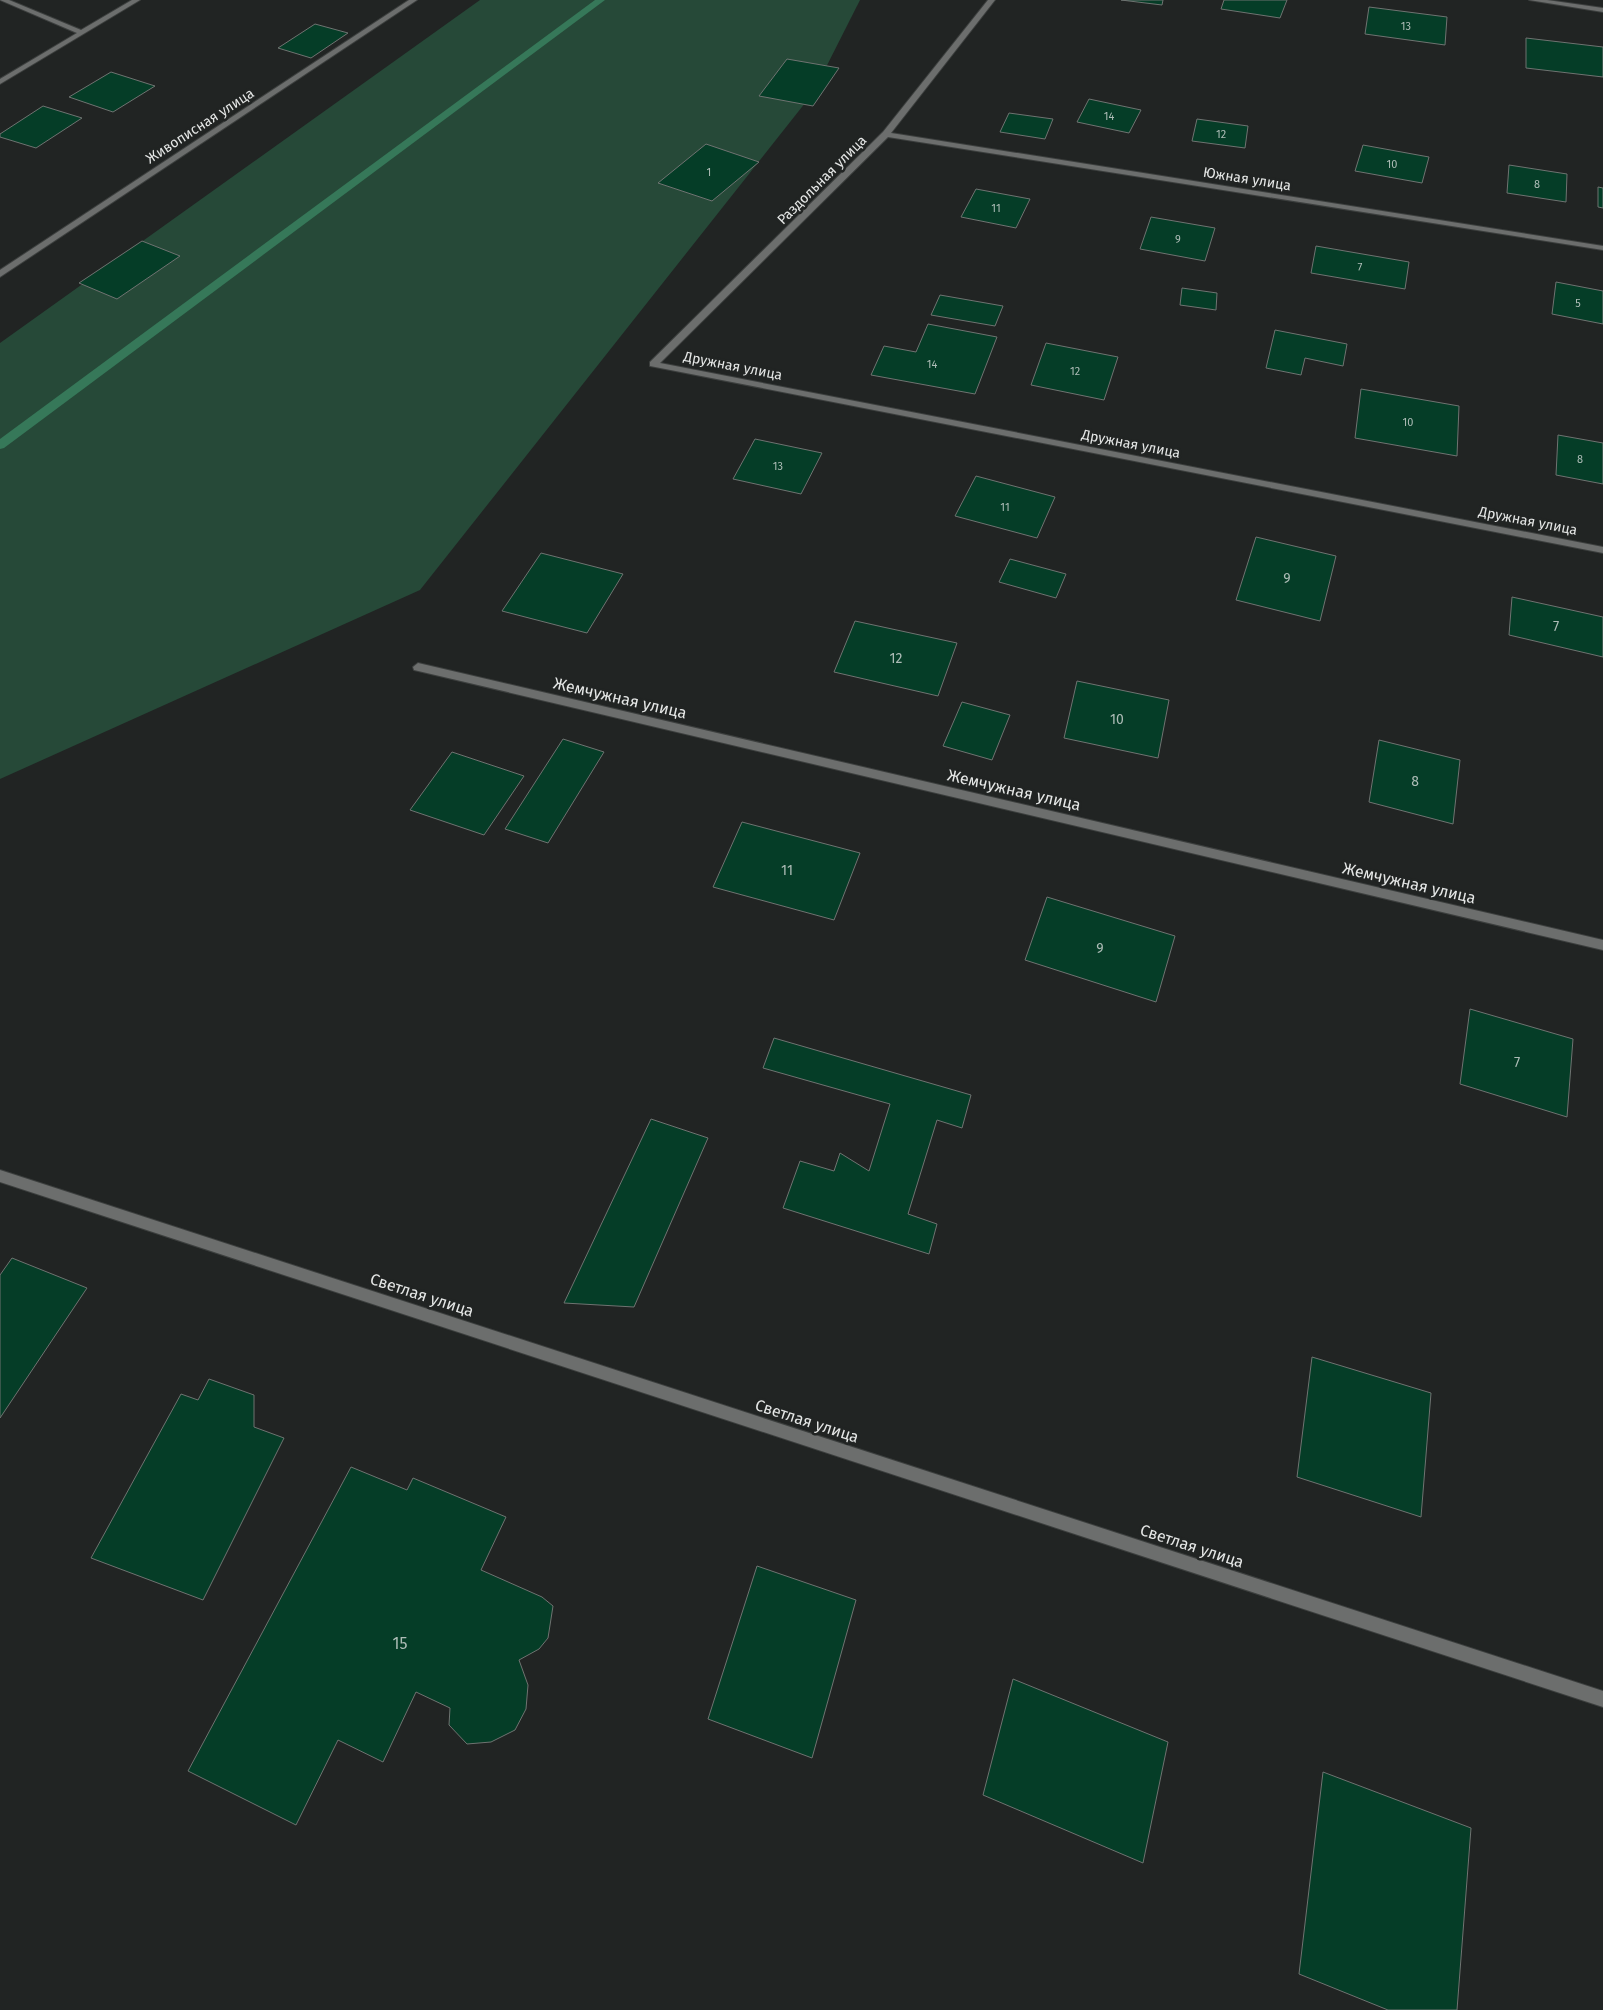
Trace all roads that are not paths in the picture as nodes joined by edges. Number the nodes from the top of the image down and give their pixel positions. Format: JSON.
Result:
{"nodes":[{"id":1,"x":3,"y":0,"type":"edge"},
{"id":2,"x":137,"y":0,"type":"edge"},
{"id":3,"x":414,"y":0,"type":"edge"},
{"id":4,"x":992,"y":0,"type":"edge"},
{"id":5,"x":1532,"y":0,"type":"edge"},
{"id":6,"x":1603,"y":10,"type":"edge"},
{"id":7,"x":82,"y":33,"type":"junction"},
{"id":8,"x":0,"y":82,"type":"edge"},
{"id":9,"x":886,"y":134,"type":"junction"},
{"id":10,"x":1603,"y":248,"type":"edge"},
{"id":11,"x":0,"y":274,"type":"edge"},
{"id":12,"x":653,"y":364,"type":"joint"},
{"id":13,"x":1603,"y":550,"type":"edge"},
{"id":14,"x":418,"y":667,"type":"dead end"},
{"id":15,"x":1603,"y":945,"type":"edge"},
{"id":16,"x":0,"y":1176,"type":"edge"},
{"id":17,"x":1603,"y":1699,"type":"edge"}],
"edges":[{"from":1,"to":7,"type":"street"},
{"from":2,"to":7,"type":"street"},
{"from":3,"to":11,"type":"street","name":"Живописная улица"},
{"from":4,"to":9,"type":"street","name":"Раздольная улица"},
{"from":5,"to":6,"type":"street"},
{"from":7,"to":8,"type":"street"},
{"from":9,"to":10,"type":"street","name":"Южная улица"},
{"from":9,"to":12,"type":"street","name":"Раздольная улица"},
{"from":12,"to":13,"type":"street","name":"Дружная улица"},
{"from":14,"to":15,"type":"street","name":"Жемчужная улица"},
{"from":16,"to":17,"type":"street","name":"Светлая улица"}]}
